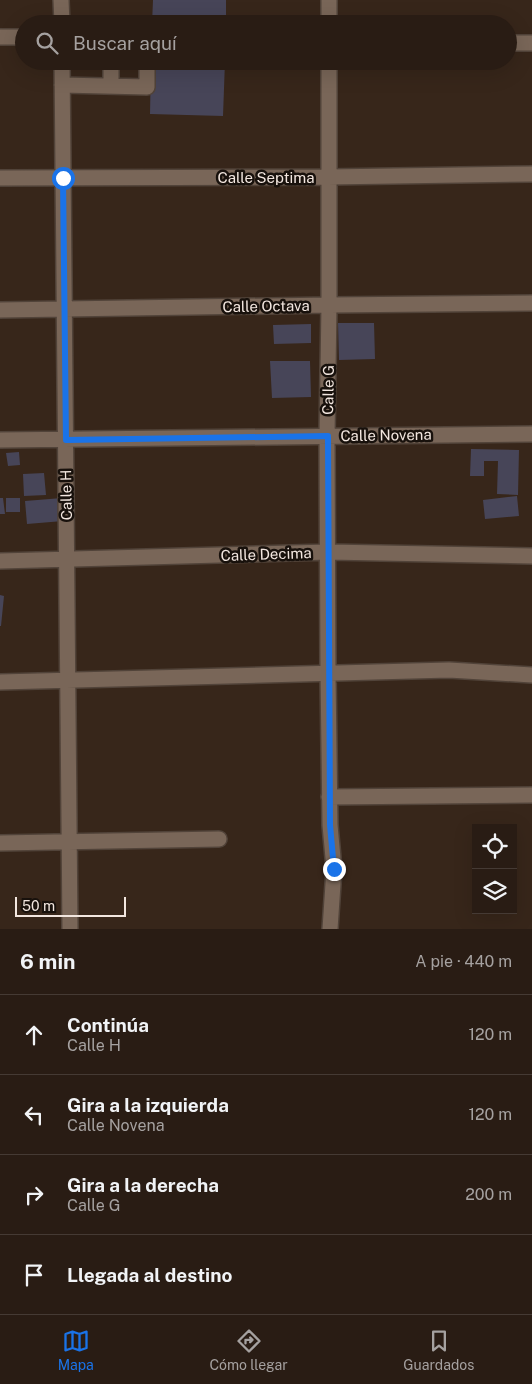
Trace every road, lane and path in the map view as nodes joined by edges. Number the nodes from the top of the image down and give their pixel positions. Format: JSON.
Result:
{"nodes":[{"id":1,"x":61,"y":0,"type":"edge"},
{"id":2,"x":329,"y":0,"type":"edge"},
{"id":3,"x":62,"y":15,"type":"edge"},
{"id":4,"x":329,"y":15,"type":"edge"},
{"id":5,"x":0,"y":37,"type":"edge"},
{"id":6,"x":15,"y":37,"type":"edge"},
{"id":7,"x":517,"y":43,"type":"edge"},
{"id":8,"x":532,"y":43,"type":"edge"},
{"id":9,"x":62,"y":70,"type":"edge"},
{"id":10,"x":110,"y":70,"type":"edge"},
{"id":11,"x":146,"y":70,"type":"edge"},
{"id":12,"x":329,"y":70,"type":"edge"},
{"id":13,"x":62,"y":85,"type":"junction"},
{"id":14,"x":111,"y":86,"type":"junction"},
{"id":15,"x":532,"y":174,"type":"edge"},
{"id":16,"x":328,"y":177,"type":"junction"},
{"id":17,"x":0,"y":178,"type":"edge"},
{"id":18,"x":63,"y":178,"type":"junction"},
{"id":19,"x":532,"y":303,"type":"edge"},
{"id":20,"x":329,"y":305,"type":"junction"},
{"id":21,"x":0,"y":310,"type":"edge"},
{"id":22,"x":64,"y":310,"type":"junction"},
{"id":23,"x":532,"y":434,"type":"edge"},
{"id":24,"x":328,"y":436,"type":"junction"},
{"id":25,"x":0,"y":440,"type":"edge"},
{"id":26,"x":66,"y":440,"type":"junction"},
{"id":27,"x":329,"y":552,"type":"junction"},
{"id":28,"x":532,"y":556,"type":"edge"},
{"id":29,"x":67,"y":560,"type":"junction"},
{"id":30,"x":0,"y":561,"type":"edge"},
{"id":31,"x":328,"y":674,"type":"junction"},
{"id":32,"x":532,"y":675,"type":"edge"},
{"id":33,"x":68,"y":680,"type":"junction"},
{"id":34,"x":0,"y":682,"type":"edge"},
{"id":35,"x":532,"y":795,"type":"edge"},
{"id":36,"x":329,"y":797,"type":"junction"},
{"id":37,"x":219,"y":839,"type":"dead end"},
{"id":38,"x":69,"y":841,"type":"junction"},
{"id":39,"x":0,"y":842,"type":"edge"},
{"id":40,"x":70,"y":929,"type":"edge"},
{"id":41,"x":330,"y":929,"type":"edge"}],
"edges":[{"from":1,"to":3,"type":"street"},
{"from":2,"to":4,"type":"street"},
{"from":5,"to":6,"type":"street"},
{"from":7,"to":8,"type":"street"},
{"from":9,"to":13,"type":"street","name":"Calle H"},
{"from":10,"to":14,"type":"street"},
{"from":11,"to":14,"type":"street"},
{"from":12,"to":16,"type":"street","name":"Calle G"},
{"from":13,"to":14,"type":"street"},
{"from":13,"to":18,"type":"street","name":"Calle H"},
{"from":15,"to":16,"type":"street","name":"Calle Septima"},
{"from":16,"to":18,"type":"street","name":"Calle Septima"},
{"from":16,"to":20,"type":"street","name":"Calle G"},
{"from":17,"to":18,"type":"street","name":"Calle Septima"},
{"from":18,"to":22,"type":"street","name":"Calle H"},
{"from":19,"to":20,"type":"street","name":"Calle Octava"},
{"from":20,"to":22,"type":"street","name":"Calle Octava"},
{"from":20,"to":24,"type":"street","name":"Calle G"},
{"from":21,"to":22,"type":"street","name":"Calle Octava"},
{"from":22,"to":26,"type":"street","name":"Calle H"},
{"from":23,"to":24,"type":"street","name":"Calle Novena"},
{"from":24,"to":26,"type":"street","name":"Calle Novena"},
{"from":24,"to":27,"type":"street","name":"Calle G"},
{"from":25,"to":26,"type":"street","name":"Calle Novena"},
{"from":26,"to":29,"type":"street","name":"Calle H"},
{"from":27,"to":28,"type":"street","name":"Calle Decima"},
{"from":27,"to":29,"type":"street","name":"Calle Decima"},
{"from":27,"to":31,"type":"street","name":"Calle G"},
{"from":29,"to":30,"type":"street","name":"Calle Decima"},
{"from":29,"to":33,"type":"street","name":"Calle H"},
{"from":31,"to":32,"type":"street"},
{"from":31,"to":33,"type":"street"},
{"from":31,"to":36,"type":"street","name":"Calle G"},
{"from":33,"to":34,"type":"street"},
{"from":33,"to":38,"type":"street","name":"Calle H"},
{"from":35,"to":36,"type":"street"},
{"from":36,"to":41,"type":"street","name":"Calle G"},
{"from":37,"to":38,"type":"street"},
{"from":38,"to":39,"type":"street"},
{"from":38,"to":40,"type":"street","name":"Calle H"}]}
